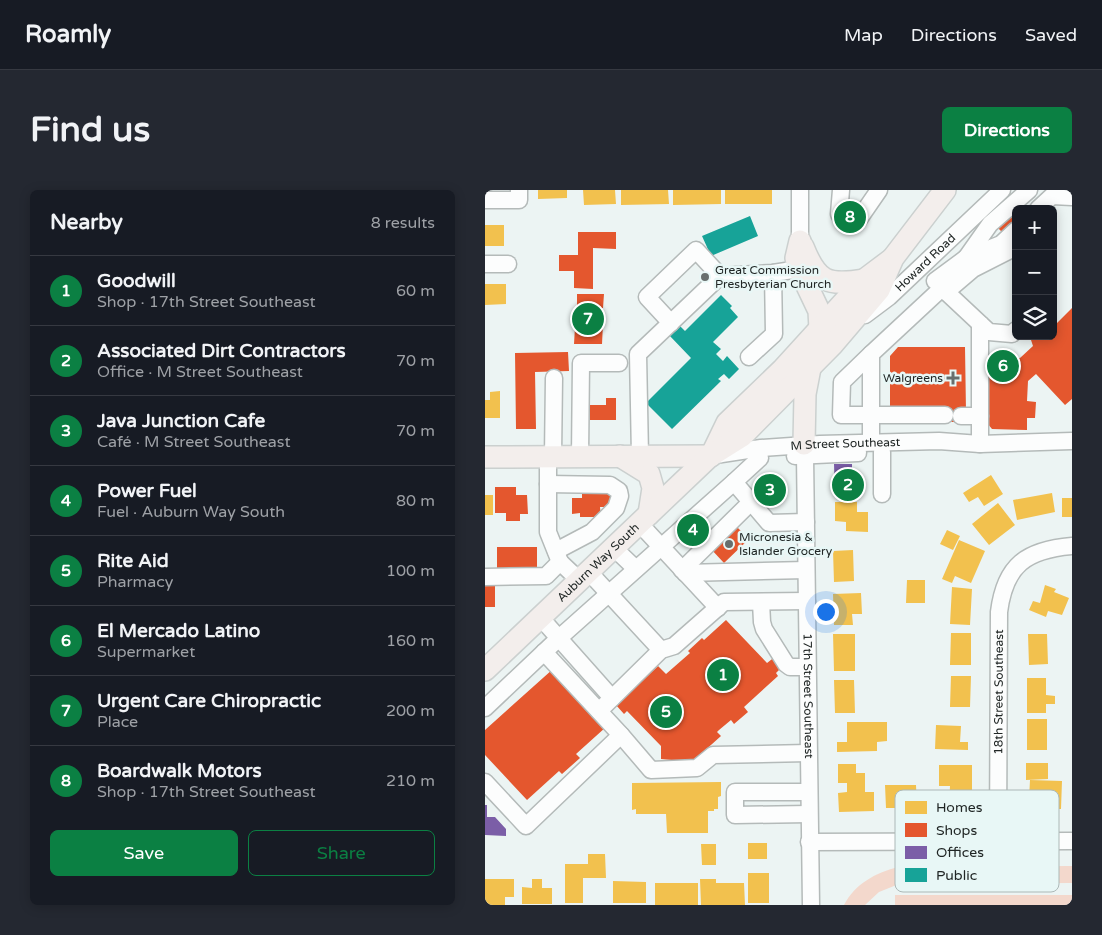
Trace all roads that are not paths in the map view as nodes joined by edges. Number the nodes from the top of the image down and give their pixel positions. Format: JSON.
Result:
{"nodes":[{"id":1,"x":519,"y":190,"type":"edge"},
{"id":2,"x":800,"y":190,"type":"edge"},
{"id":3,"x":841,"y":190,"type":"edge"},
{"id":4,"x":879,"y":190,"type":"edge"},
{"id":5,"x":945,"y":190,"type":"edge"},
{"id":6,"x":1002,"y":190,"type":"edge"},
{"id":7,"x":1029,"y":190,"type":"edge"},
{"id":8,"x":1048,"y":195,"type":"edge"},
{"id":9,"x":1072,"y":197,"type":"edge"},
{"id":10,"x":485,"y":200,"type":"edge"},
{"id":11,"x":1012,"y":234,"type":"edge"},
{"id":12,"x":800,"y":240,"type":"junction"},
{"id":13,"x":1012,"y":249,"type":"edge"},
{"id":14,"x":893,"y":258,"type":"junction"},
{"id":15,"x":967,"y":258,"type":"junction"},
{"id":16,"x":485,"y":264,"type":"edge"},
{"id":17,"x":508,"y":264,"type":"dead end"},
{"id":18,"x":921,"y":267,"type":"junction"},
{"id":19,"x":799,"y":269,"type":"junction"},
{"id":20,"x":773,"y":273,"type":"junction"},
{"id":21,"x":720,"y":276,"type":"junction"},
{"id":22,"x":864,"y":280,"type":"junction"},
{"id":23,"x":941,"y":287,"type":"junction"},
{"id":24,"x":671,"y":323,"type":"junction"},
{"id":25,"x":980,"y":324,"type":"junction"},
{"id":26,"x":820,"y":329,"type":"junction"},
{"id":27,"x":845,"y":330,"type":"junction"},
{"id":28,"x":1012,"y":334,"type":"edge"},
{"id":29,"x":871,"y":354,"type":"junction"},
{"id":30,"x":749,"y":357,"type":"dead end"},
{"id":31,"x":619,"y":363,"type":"dead end"},
{"id":32,"x":810,"y":368,"type":"junction"},
{"id":33,"x":554,"y":378,"type":"dead end"},
{"id":34,"x":871,"y":414,"type":"junction"},
{"id":35,"x":980,"y":416,"type":"junction"},
{"id":36,"x":1072,"y":441,"type":"edge"},
{"id":37,"x":980,"y":444,"type":"junction"},
{"id":38,"x":876,"y":447,"type":"junction"},
{"id":39,"x":805,"y":450,"type":"junction"},
{"id":40,"x":550,"y":456,"type":"junction"},
{"id":41,"x":581,"y":456,"type":"junction"},
{"id":42,"x":630,"y":456,"type":"junction"},
{"id":43,"x":711,"y":456,"type":"junction"},
{"id":44,"x":485,"y":457,"type":"edge"},
{"id":45,"x":760,"y":458,"type":"junction"},
{"id":46,"x":734,"y":482,"type":"junction"},
{"id":47,"x":548,"y":484,"type":"junction"},
{"id":48,"x":881,"y":494,"type":"dead end"},
{"id":49,"x":751,"y":502,"type":"junction"},
{"id":50,"x":644,"y":519,"type":"junction"},
{"id":51,"x":806,"y":522,"type":"junction"},
{"id":52,"x":1072,"y":546,"type":"edge"},
{"id":53,"x":661,"y":547,"type":"junction"},
{"id":54,"x":613,"y":548,"type":"junction"},
{"id":55,"x":558,"y":557,"type":"junction"},
{"id":56,"x":636,"y":569,"type":"junction"},
{"id":57,"x":806,"y":570,"type":"junction"},
{"id":58,"x":684,"y":571,"type":"junction"},
{"id":59,"x":485,"y":576,"type":"edge"},
{"id":60,"x":584,"y":576,"type":"junction"},
{"id":61,"x":609,"y":593,"type":"junction"},
{"id":62,"x":807,"y":601,"type":"junction"},
{"id":63,"x":761,"y":602,"type":"junction"},
{"id":64,"x":718,"y":608,"type":"junction"},
{"id":65,"x":541,"y":617,"type":"junction"},
{"id":66,"x":559,"y":638,"type":"junction"},
{"id":67,"x":661,"y":650,"type":"junction"},
{"id":68,"x":544,"y":652,"type":"junction"},
{"id":69,"x":807,"y":667,"type":"junction"},
{"id":70,"x":485,"y":670,"type":"edge"},
{"id":71,"x":612,"y":698,"type":"junction"},
{"id":72,"x":485,"y":708,"type":"edge"},
{"id":73,"x":599,"y":711,"type":"junction"},
{"id":74,"x":621,"y":735,"type":"junction"},
{"id":75,"x":809,"y":753,"type":"junction"},
{"id":76,"x":485,"y":783,"type":"edge"},
{"id":77,"x":998,"y":790,"type":"edge"},
{"id":78,"x":809,"y":792,"type":"junction"},
{"id":79,"x":809,"y":814,"type":"junction"},
{"id":80,"x":1059,"y":841,"type":"edge"},
{"id":81,"x":1072,"y":841,"type":"edge"},
{"id":82,"x":809,"y":842,"type":"junction"},
{"id":83,"x":895,"y":842,"type":"edge"},
{"id":84,"x":811,"y":905,"type":"edge"}],
"edges":[{"from":1,"to":10,"type":"street"},
{"from":2,"to":12,"type":"street"},
{"from":3,"to":4,"type":"street"},
{"from":5,"to":14,"type":"main road","name":"Auburn Way South"},
{"from":6,"to":18,"type":"street","name":"Howard Road"},
{"from":7,"to":15,"type":"street"},
{"from":8,"to":9,"type":"street"},
{"from":11,"to":15,"type":"street"},
{"from":12,"to":19,"type":"main road"},
{"from":12,"to":22,"type":"main road"},
{"from":13,"to":23,"type":"street"},
{"from":14,"to":22,"type":"main road","name":"Auburn Way South"},
{"from":14,"to":27,"type":"main road","name":"Auburn Way South"},
{"from":15,"to":23,"type":"street"},
{"from":16,"to":17,"type":"street"},
{"from":18,"to":23,"type":"street"},
{"from":18,"to":27,"type":"street","name":"Howard Road"},
{"from":19,"to":20,"type":"street"},
{"from":19,"to":26,"type":"main road"},
{"from":20,"to":21,"type":"street"},
{"from":20,"to":30,"type":"street"},
{"from":21,"to":24,"type":"street"},
{"from":21,"to":24,"type":"street"},
{"from":22,"to":26,"type":"main road","name":"Auburn Way South"},
{"from":23,"to":25,"type":"street"},
{"from":23,"to":29,"type":"street"},
{"from":24,"to":42,"type":"street"},
{"from":25,"to":28,"type":"street"},
{"from":25,"to":35,"type":"street"},
{"from":26,"to":43,"type":"main road","name":"Auburn Way South"},
{"from":27,"to":32,"type":"main road","name":"Auburn Way South"},
{"from":29,"to":34,"type":"street"},
{"from":29,"to":34,"type":"street"},
{"from":31,"to":41,"type":"street"},
{"from":32,"to":39,"type":"main road"},
{"from":32,"to":43,"type":"main road","name":"Auburn Way South"},
{"from":33,"to":40,"type":"street"},
{"from":34,"to":35,"type":"street"},
{"from":34,"to":38,"type":"street"},
{"from":35,"to":37,"type":"street"},
{"from":36,"to":37,"type":"street","name":"M Street Southeast"},
{"from":37,"to":38,"type":"street","name":"M Street Southeast"},
{"from":38,"to":39,"type":"street","name":"M Street Southeast"},
{"from":38,"to":48,"type":"street"},
{"from":39,"to":43,"type":"street","name":"M Street Southeast"},
{"from":39,"to":45,"type":"street","name":"M Street Southeast"},
{"from":39,"to":51,"type":"street","name":"17th Street Southeast"},
{"from":40,"to":41,"type":"main road","name":"M Street Southeast"},
{"from":40,"to":44,"type":"main road","name":"M Street Southeast"},
{"from":40,"to":47,"type":"street"},
{"from":41,"to":42,"type":"main road","name":"M Street Southeast"},
{"from":42,"to":43,"type":"main road","name":"M Street Southeast"},
{"from":42,"to":50,"type":"main road"},
{"from":43,"to":45,"type":"street","name":"M Street Southeast"},
{"from":43,"to":50,"type":"main road","name":"Auburn Way South"},
{"from":45,"to":46,"type":"street"},
{"from":46,"to":49,"type":"street"},
{"from":46,"to":53,"type":"street"},
{"from":47,"to":55,"type":"street"},
{"from":47,"to":55,"type":"street"},
{"from":49,"to":51,"type":"street"},
{"from":49,"to":58,"type":"street"},
{"from":50,"to":53,"type":"street"},
{"from":50,"to":54,"type":"main road","name":"Auburn Way South"},
{"from":51,"to":57,"type":"street","name":"17th Street Southeast"},
{"from":52,"to":77,"type":"street","name":"18th Street Southeast"},
{"from":53,"to":56,"type":"street"},
{"from":53,"to":58,"type":"street"},
{"from":54,"to":56,"type":"street"},
{"from":54,"to":60,"type":"main road","name":"Auburn Way South"},
{"from":55,"to":59,"type":"street"},
{"from":55,"to":60,"type":"street"},
{"from":56,"to":61,"type":"street"},
{"from":57,"to":58,"type":"street"},
{"from":57,"to":62,"type":"street","name":"17th Street Southeast"},
{"from":58,"to":64,"type":"street"},
{"from":60,"to":61,"type":"street"},
{"from":60,"to":65,"type":"main road","name":"Auburn Way South"},
{"from":61,"to":66,"type":"street"},
{"from":61,"to":67,"type":"street"},
{"from":62,"to":63,"type":"street"},
{"from":62,"to":69,"type":"street","name":"17th Street Southeast"},
{"from":63,"to":64,"type":"street"},
{"from":63,"to":69,"type":"street"},
{"from":64,"to":67,"type":"street"},
{"from":65,"to":66,"type":"street"},
{"from":65,"to":70,"type":"main road","name":"Auburn Way South"},
{"from":66,"to":68,"type":"street"},
{"from":66,"to":71,"type":"street"},
{"from":67,"to":71,"type":"street"},
{"from":68,"to":72,"type":"street"},
{"from":68,"to":73,"type":"street"},
{"from":69,"to":75,"type":"street","name":"17th Street Southeast"},
{"from":71,"to":73,"type":"street"},
{"from":73,"to":74,"type":"street"},
{"from":74,"to":75,"type":"street"},
{"from":74,"to":76,"type":"street"},
{"from":75,"to":78,"type":"street","name":"17th Street Southeast"},
{"from":78,"to":79,"type":"street","name":"17th Street Southeast"},
{"from":78,"to":79,"type":"street"},
{"from":79,"to":82,"type":"street","name":"17th Street Southeast"},
{"from":80,"to":81,"type":"street"},
{"from":82,"to":83,"type":"street"},
{"from":82,"to":84,"type":"street","name":"17th Street Southeast"}]}
